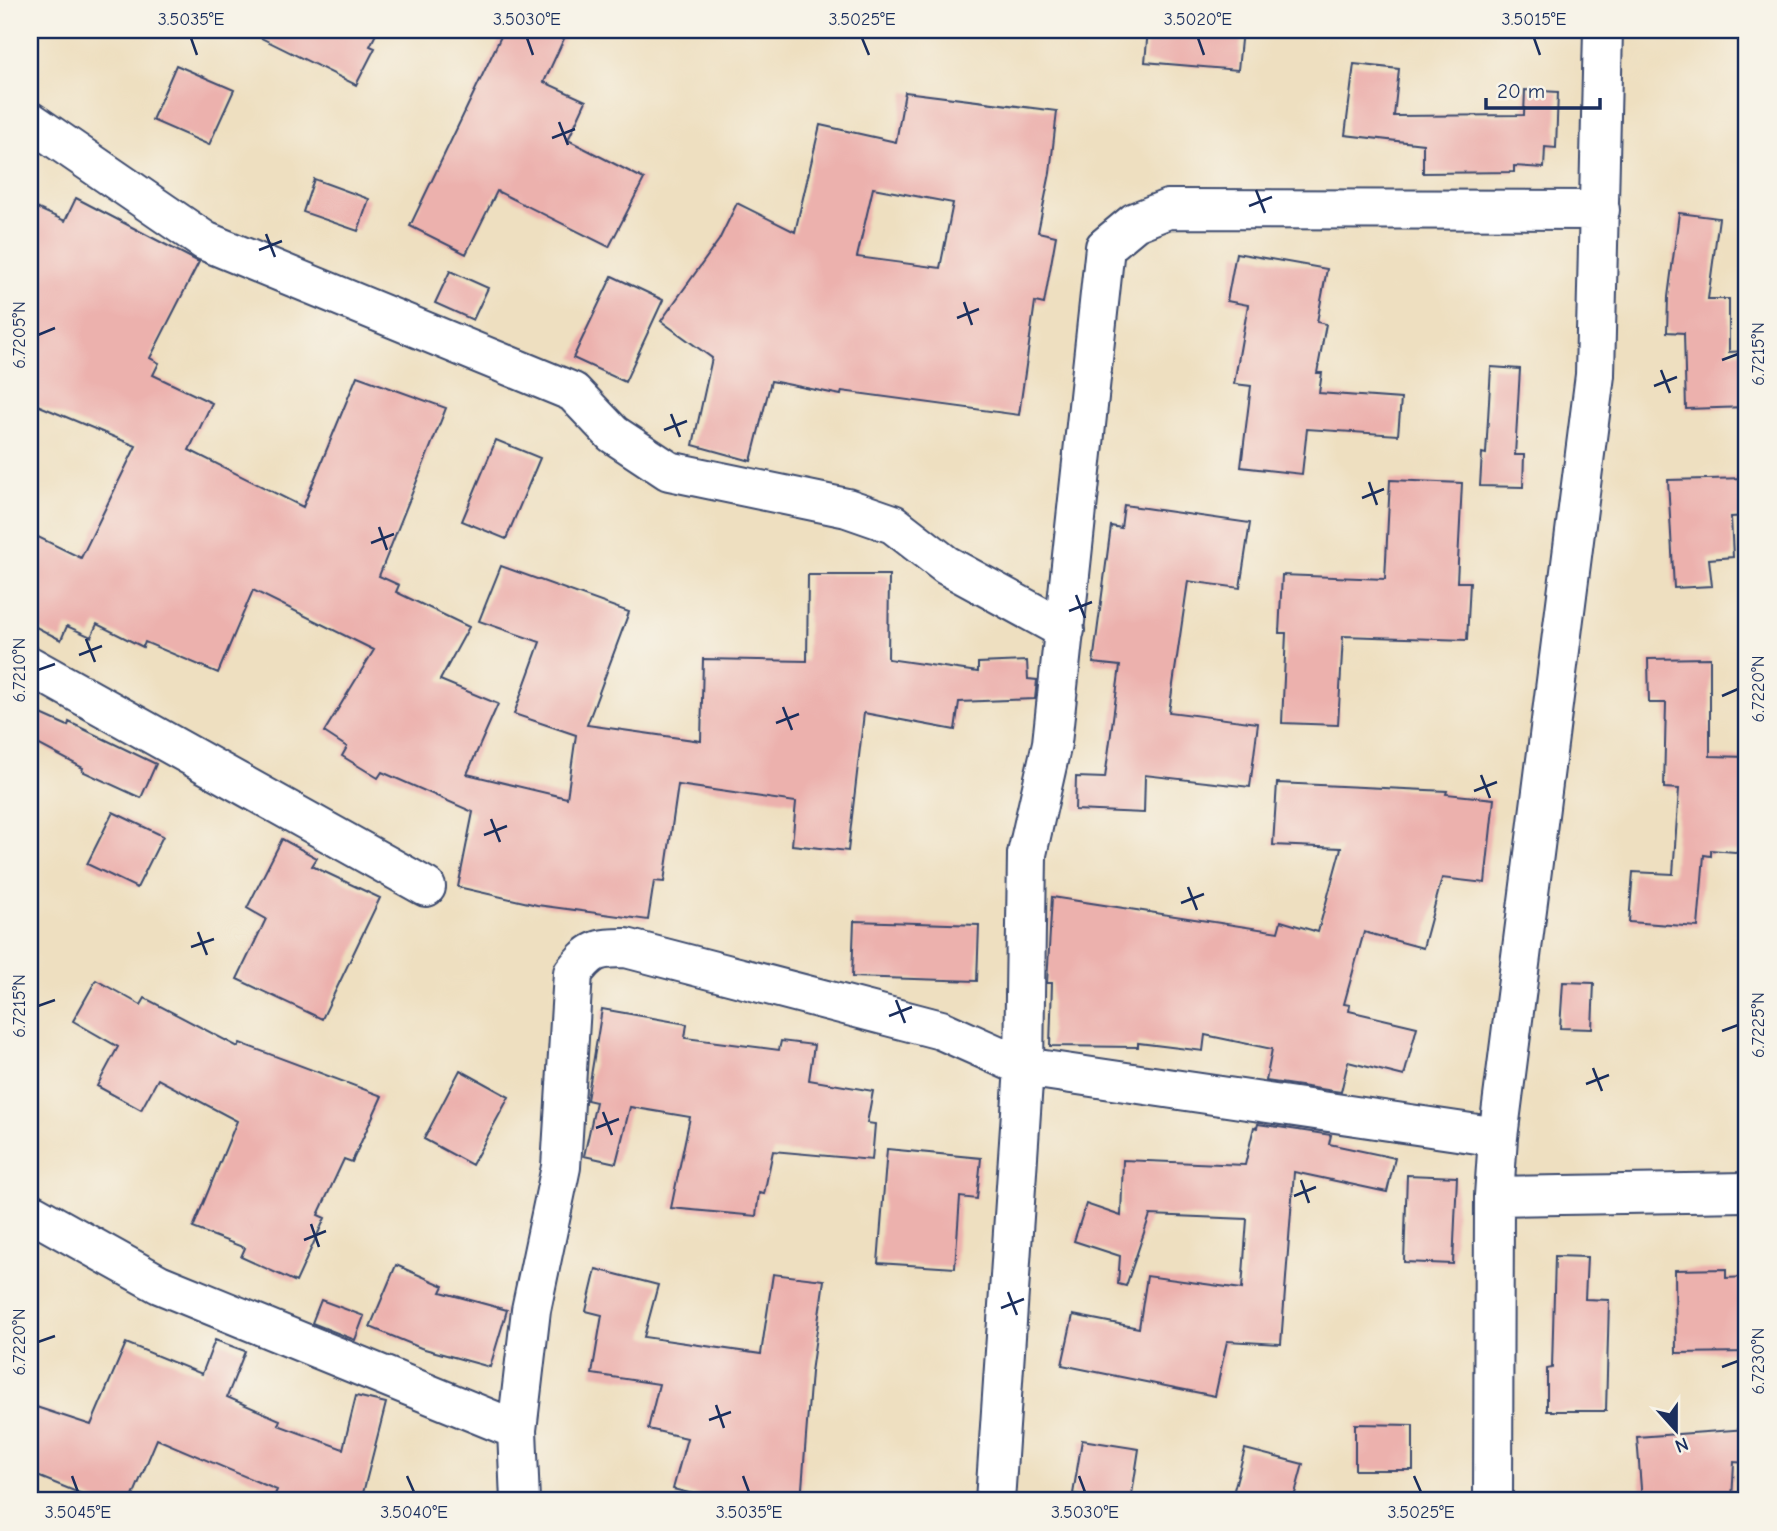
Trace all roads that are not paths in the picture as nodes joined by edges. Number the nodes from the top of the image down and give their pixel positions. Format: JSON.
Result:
{"nodes":[{"id":1,"x":1603,"y":30,"type":"edge"},
{"id":2,"x":30,"y":121,"type":"edge"},
{"id":3,"x":1600,"y":210,"type":"junction"},
{"id":4,"x":1065,"y":630,"type":"junction"},
{"id":5,"x":30,"y":666,"type":"edge"},
{"id":6,"x":426,"y":887,"type":"dead end"},
{"id":7,"x":1024,"y":1067,"type":"junction"},
{"id":8,"x":1498,"y":1137,"type":"junction"},
{"id":9,"x":1747,"y":1192,"type":"edge"},
{"id":10,"x":1494,"y":1196,"type":"junction"},
{"id":11,"x":30,"y":1212,"type":"edge"},
{"id":12,"x":517,"y":1430,"type":"junction"},
{"id":13,"x":530,"y":1500,"type":"edge"},
{"id":14,"x":995,"y":1501,"type":"edge"},
{"id":15,"x":1493,"y":1501,"type":"edge"}],
"edges":[{"from":1,"to":3,"type":"street"},
{"from":2,"to":4,"type":"street"},
{"from":3,"to":4,"type":"street"},
{"from":3,"to":8,"type":"street"},
{"from":4,"to":7,"type":"street"},
{"from":5,"to":6,"type":"street"},
{"from":7,"to":8,"type":"street"},
{"from":7,"to":12,"type":"street"},
{"from":7,"to":14,"type":"street"},
{"from":8,"to":10,"type":"street"},
{"from":9,"to":10,"type":"street"},
{"from":10,"to":15,"type":"street"},
{"from":11,"to":12,"type":"street"},
{"from":12,"to":13,"type":"street"}]}
